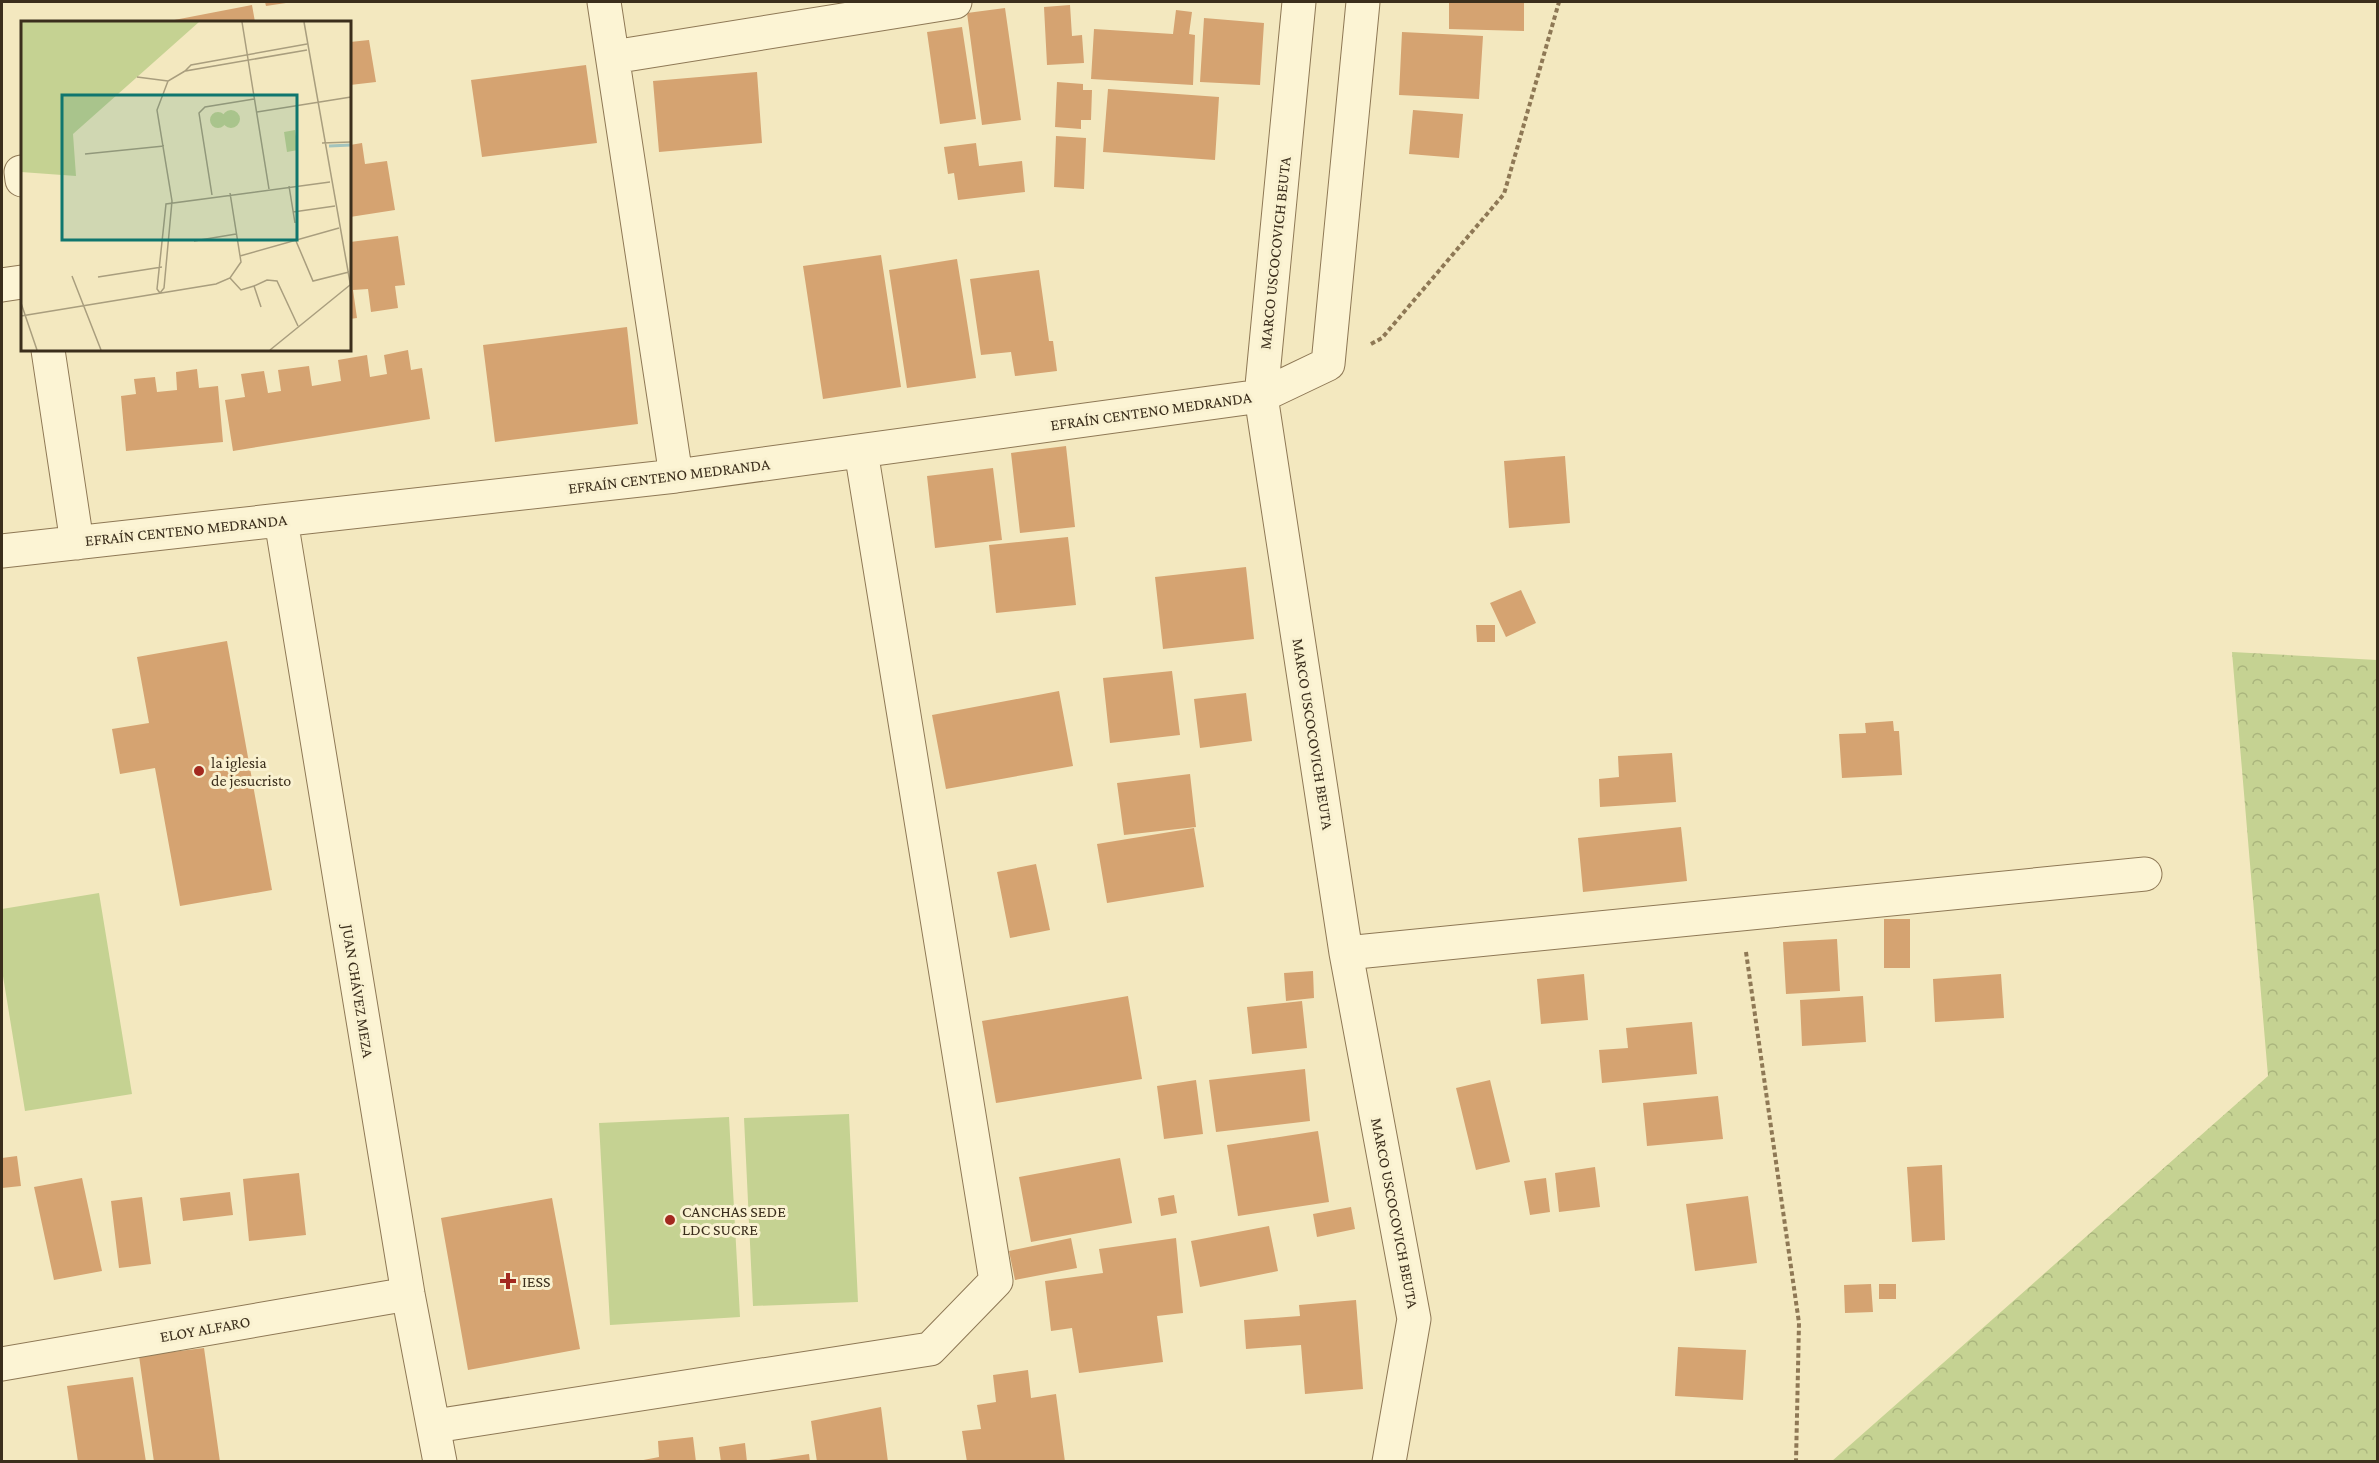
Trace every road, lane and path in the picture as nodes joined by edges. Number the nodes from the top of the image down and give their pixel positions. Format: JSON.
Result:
{"nodes":[{"id":1,"x":604,"y":2,"type":"edge"},
{"id":2,"x":955,"y":2,"type":"edge"},
{"id":3,"x":1299,"y":2,"type":"edge"},
{"id":4,"x":1363,"y":2,"type":"edge"},
{"id":5,"x":1559,"y":2,"type":"edge"},
{"id":6,"x":613,"y":57,"type":"junction"},
{"id":7,"x":21,"y":282,"type":"edge"},
{"id":8,"x":2,"y":285,"type":"edge"},
{"id":9,"x":48,"y":351,"type":"edge"},
{"id":10,"x":1328,"y":364,"type":"junction"},
{"id":11,"x":1261,"y":396,"type":"junction"},
{"id":12,"x":861,"y":451,"type":"junction"},
{"id":13,"x":676,"y":476,"type":"junction"},
{"id":14,"x":281,"y":520,"type":"junction"},
{"id":15,"x":77,"y":543,"type":"junction"},
{"id":16,"x":2,"y":551,"type":"edge"},
{"id":17,"x":2145,"y":874,"type":"dead end"},
{"id":18,"x":1740,"y":913,"type":"junction"},
{"id":19,"x":1346,"y":954,"type":"junction"},
{"id":20,"x":408,"y":1294,"type":"junction"},
{"id":21,"x":2,"y":1364,"type":"edge"},
{"id":22,"x":435,"y":1426,"type":"junction"},
{"id":23,"x":440,"y":1461,"type":"edge"},
{"id":24,"x":1389,"y":1461,"type":"edge"},
{"id":25,"x":1796,"y":1461,"type":"edge"}],
"edges":[{"from":1,"to":6,"type":"street"},
{"from":2,"to":6,"type":"street"},
{"from":3,"to":11,"type":"street","name":"MARCO USCOCOVICH BEUTA"},
{"from":4,"to":10,"type":"street"},
{"from":5,"to":10,"type":"path"},
{"from":6,"to":13,"type":"street"},
{"from":7,"to":8,"type":"street"},
{"from":9,"to":15,"type":"street"},
{"from":10,"to":11,"type":"street","name":"EFRAÍN CENTENO MEDRANDA"},
{"from":11,"to":12,"type":"street","name":"EFRAÍN CENTENO MEDRANDA"},
{"from":11,"to":19,"type":"street","name":"MARCO USCOCOVICH BEUTA"},
{"from":12,"to":13,"type":"street","name":"EFRAÍN CENTENO MEDRANDA"},
{"from":12,"to":22,"type":"street"},
{"from":13,"to":14,"type":"street","name":"EFRAÍN CENTENO MEDRANDA"},
{"from":14,"to":15,"type":"street","name":"EFRAÍN CENTENO MEDRANDA"},
{"from":14,"to":20,"type":"street","name":"JUAN CHÁVEZ MEZA"},
{"from":15,"to":16,"type":"street","name":"EFRAÍN CENTENO MEDRANDA"},
{"from":17,"to":18,"type":"street"},
{"from":18,"to":19,"type":"street"},
{"from":18,"to":25,"type":"path"},
{"from":19,"to":24,"type":"street","name":"MARCO USCOCOVICH BEUTA"},
{"from":20,"to":21,"type":"street","name":"ELOY ALFARO"},
{"from":20,"to":22,"type":"street","name":"JUAN CHÁVEZ MEZA"},
{"from":22,"to":23,"type":"street","name":"JUAN CHÁVEZ MEZA"}]}
